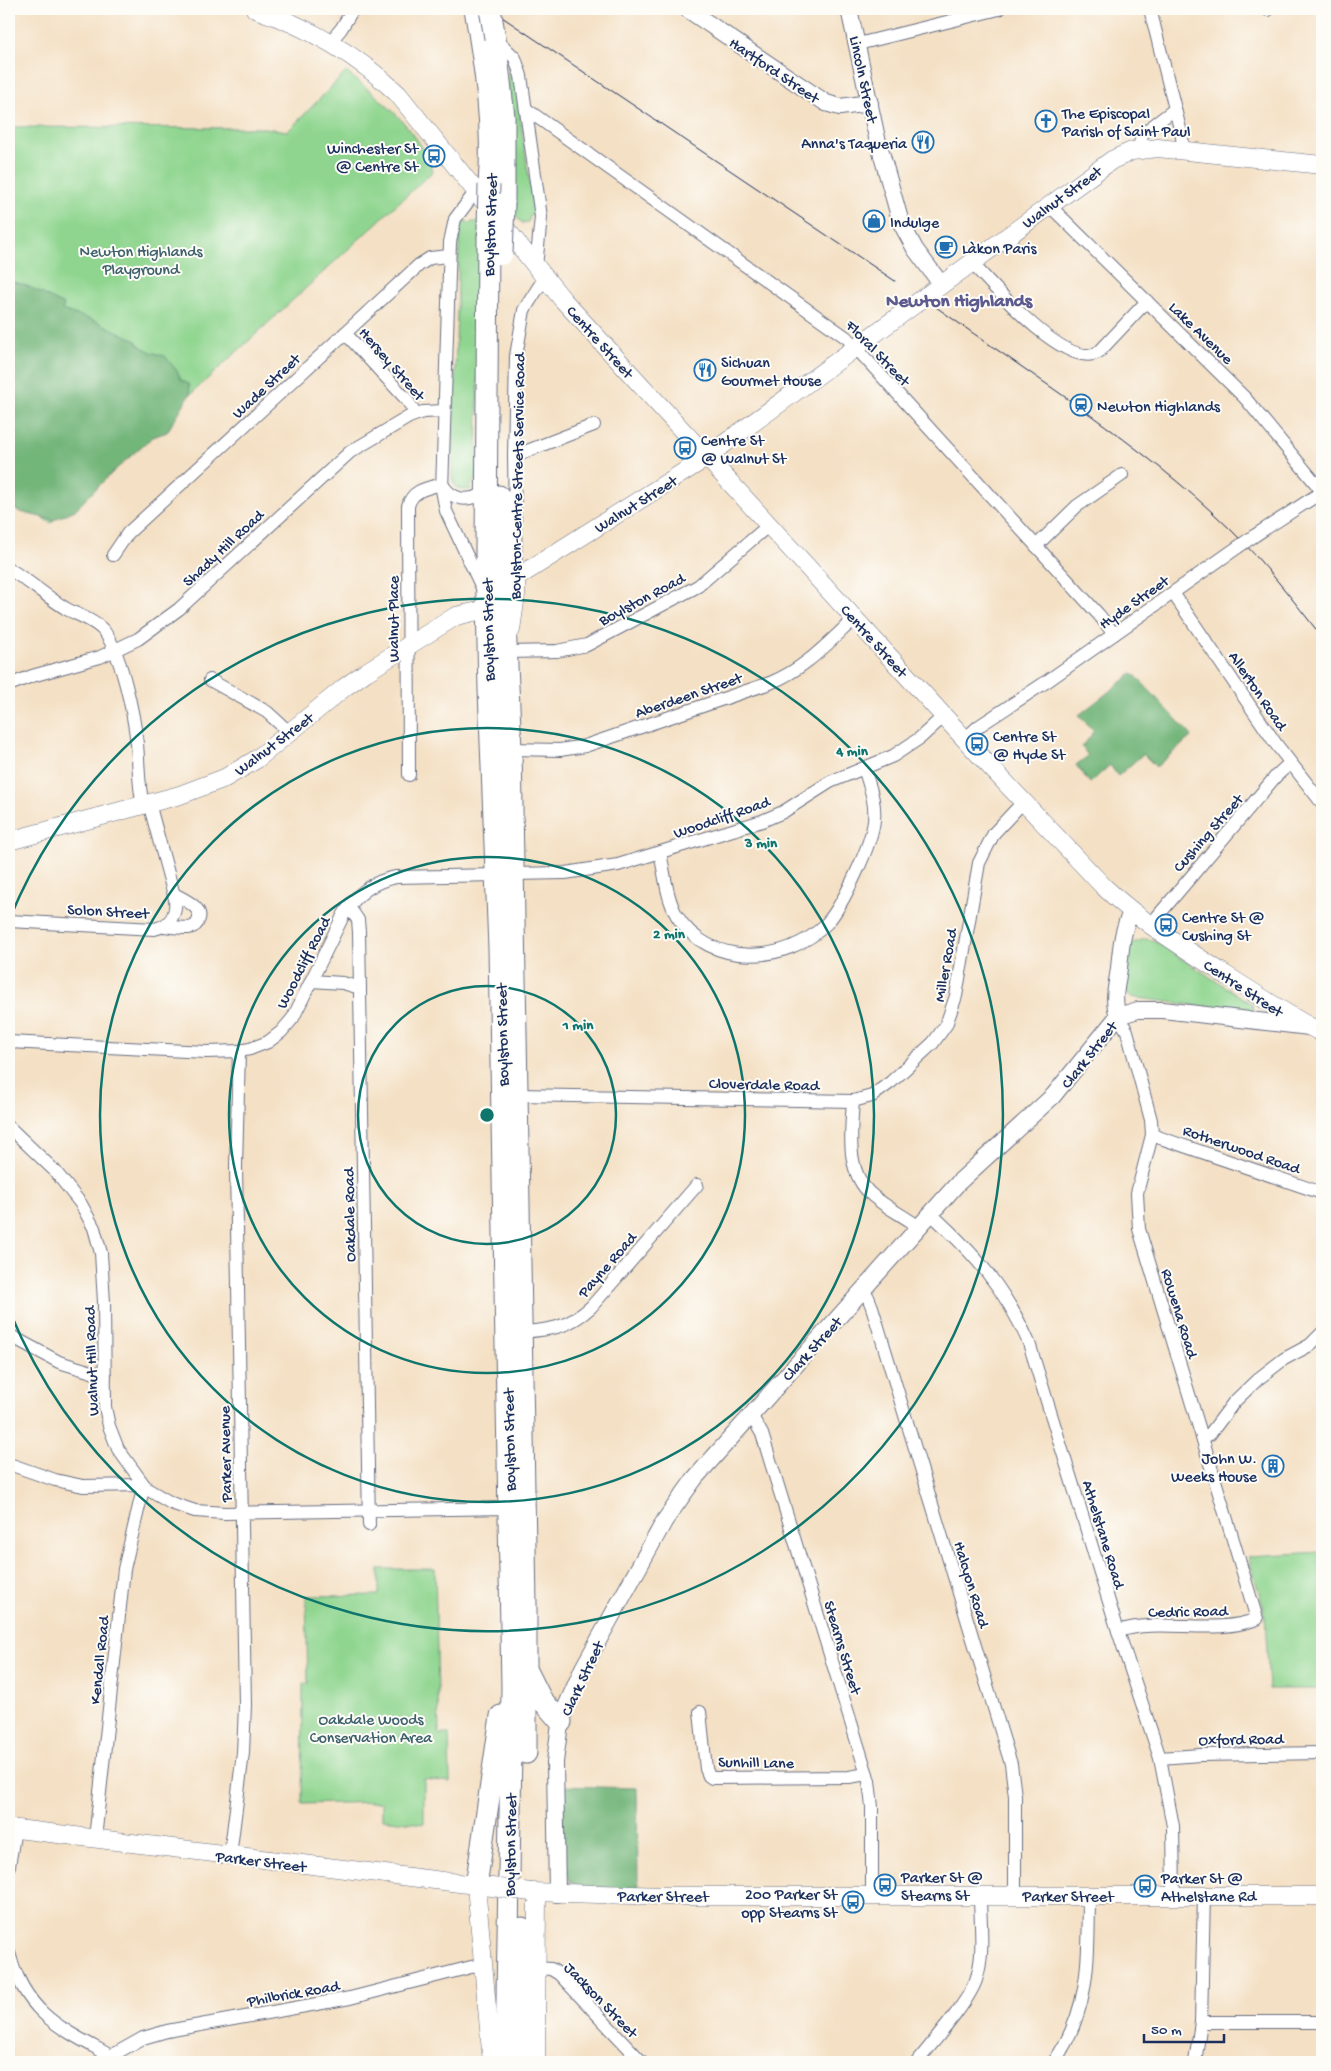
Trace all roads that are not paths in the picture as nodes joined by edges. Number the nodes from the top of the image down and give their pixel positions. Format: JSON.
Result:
{"nodes":[{"id":1,"x":255,"y":9,"type":"edge"},
{"id":2,"x":353,"y":9,"type":"edge"},
{"id":3,"x":687,"y":9,"type":"edge"},
{"id":4,"x":849,"y":9,"type":"edge"},
{"id":5,"x":999,"y":9,"type":"edge"},
{"id":6,"x":1150,"y":9,"type":"edge"},
{"id":7,"x":481,"y":14,"type":"edge"},
{"id":8,"x":495,"y":38,"type":"junction"},
{"id":9,"x":330,"y":42,"type":"junction"},
{"id":10,"x":858,"y":44,"type":"junction"},
{"id":11,"x":870,"y":103,"type":"junction"},
{"id":12,"x":526,"y":109,"type":"junction"},
{"id":13,"x":1175,"y":109,"type":"junction"},
{"id":14,"x":1139,"y":149,"type":"junction"},
{"id":15,"x":1183,"y":150,"type":"junction"},
{"id":16,"x":1322,"y":164,"type":"edge"},
{"id":17,"x":482,"y":188,"type":"junction"},
{"id":18,"x":1049,"y":205,"type":"junction"},
{"id":19,"x":449,"y":256,"type":"junction"},
{"id":20,"x":971,"y":262,"type":"junction"},
{"id":21,"x":540,"y":272,"type":"junction"},
{"id":22,"x":941,"y":284,"type":"junction"},
{"id":23,"x":1147,"y":301,"type":"junction"},
{"id":24,"x":345,"y":333,"type":"junction"},
{"id":25,"x":856,"y":347,"type":"junction"},
{"id":26,"x":444,"y":411,"type":"junction"},
{"id":27,"x":416,"y":414,"type":"junction"},
{"id":28,"x":594,"y":425,"type":"dead end"},
{"id":29,"x":514,"y":456,"type":"junction"},
{"id":30,"x":706,"y":457,"type":"junction"},
{"id":31,"x":1122,"y":475,"type":"dead end"},
{"id":32,"x":442,"y":484,"type":"junction"},
{"id":33,"x":1322,"y":492,"type":"edge"},
{"id":34,"x":485,"y":494,"type":"junction"},
{"id":35,"x":768,"y":525,"type":"junction"},
{"id":36,"x":1036,"y":546,"type":"junction"},
{"id":37,"x":113,"y":555,"type":"dead end"},
{"id":38,"x":9,"y":569,"type":"edge"},
{"id":39,"x":516,"y":578,"type":"junction"},
{"id":40,"x":1173,"y":593,"type":"junction"},
{"id":41,"x":487,"y":603,"type":"junction"},
{"id":42,"x":854,"y":618,"type":"junction"},
{"id":43,"x":1114,"y":634,"type":"junction"},
{"id":44,"x":408,"y":645,"type":"junction"},
{"id":45,"x":115,"y":651,"type":"junction"},
{"id":46,"x":508,"y":652,"type":"junction"},
{"id":47,"x":210,"y":680,"type":"dead end"},
{"id":48,"x":9,"y":686,"type":"edge"},
{"id":49,"x":944,"y":716,"type":"junction"},
{"id":50,"x":290,"y":733,"type":"junction"},
{"id":51,"x":965,"y":739,"type":"junction"},
{"id":52,"x":511,"y":749,"type":"junction"},
{"id":53,"x":1290,"y":763,"type":"junction"},
{"id":54,"x":864,"y":768,"type":"junction"},
{"id":55,"x":409,"y":775,"type":"dead end"},
{"id":56,"x":1023,"y":802,"type":"junction"},
{"id":57,"x":146,"y":804,"type":"junction"},
{"id":58,"x":1322,"y":804,"type":"edge"},
{"id":59,"x":9,"y":841,"type":"edge"},
{"id":60,"x":660,"y":853,"type":"junction"},
{"id":61,"x":505,"y":874,"type":"junction"},
{"id":62,"x":174,"y":894,"type":"junction"},
{"id":63,"x":349,"y":907,"type":"junction"},
{"id":64,"x":1132,"y":911,"type":"junction"},
{"id":65,"x":9,"y":921,"type":"edge"},
{"id":66,"x":1151,"y":924,"type":"junction"},
{"id":67,"x":165,"y":926,"type":"junction"},
{"id":68,"x":311,"y":981,"type":"junction"},
{"id":69,"x":360,"y":988,"type":"junction"},
{"id":70,"x":1118,"y":1016,"type":"junction"},
{"id":71,"x":1316,"y":1030,"type":"edge"},
{"id":72,"x":9,"y":1042,"type":"edge"},
{"id":73,"x":239,"y":1051,"type":"junction"},
{"id":74,"x":517,"y":1095,"type":"junction"},
{"id":75,"x":853,"y":1101,"type":"junction"},
{"id":76,"x":9,"y":1127,"type":"edge"},
{"id":77,"x":1152,"y":1135,"type":"junction"},
{"id":78,"x":697,"y":1185,"type":"dead end"},
{"id":79,"x":1322,"y":1193,"type":"edge"},
{"id":80,"x":931,"y":1214,"type":"junction"},
{"id":81,"x":919,"y":1227,"type":"junction"},
{"id":82,"x":862,"y":1290,"type":"junction"},
{"id":83,"x":521,"y":1332,"type":"junction"},
{"id":84,"x":1322,"y":1333,"type":"edge"},
{"id":85,"x":9,"y":1335,"type":"edge"},
{"id":86,"x":105,"y":1376,"type":"junction"},
{"id":87,"x":752,"y":1415,"type":"junction"},
{"id":88,"x":1202,"y":1438,"type":"junction"},
{"id":89,"x":9,"y":1464,"type":"edge"},
{"id":90,"x":144,"y":1485,"type":"junction"},
{"id":91,"x":509,"y":1508,"type":"junction"},
{"id":92,"x":369,"y":1511,"type":"junction"},
{"id":93,"x":241,"y":1513,"type":"junction"},
{"id":94,"x":369,"y":1525,"type":"dead end"},
{"id":95,"x":1257,"y":1619,"type":"joint"},
{"id":96,"x":1118,"y":1631,"type":"junction"},
{"id":97,"x":511,"y":1647,"type":"junction"},
{"id":98,"x":527,"y":1671,"type":"junction"},
{"id":99,"x":700,"y":1712,"type":"dead end"},
{"id":100,"x":561,"y":1722,"type":"junction"},
{"id":101,"x":1322,"y":1753,"type":"edge"},
{"id":102,"x":1160,"y":1758,"type":"junction"},
{"id":103,"x":866,"y":1774,"type":"junction"},
{"id":104,"x":12,"y":1828,"type":"edge"},
{"id":105,"x":95,"y":1839,"type":"junction"},
{"id":106,"x":230,"y":1856,"type":"junction"},
{"id":107,"x":9,"y":1866,"type":"edge"},
{"id":108,"x":476,"y":1886,"type":"junction"},
{"id":109,"x":534,"y":1893,"type":"junction"},
{"id":110,"x":557,"y":1894,"type":"junction"},
{"id":111,"x":872,"y":1894,"type":"junction"},
{"id":112,"x":980,"y":1895,"type":"junction"},
{"id":113,"x":1015,"y":1895,"type":"junction"},
{"id":114,"x":1088,"y":1895,"type":"junction"},
{"id":115,"x":1174,"y":1895,"type":"junction"},
{"id":116,"x":1204,"y":1895,"type":"junction"},
{"id":117,"x":1322,"y":1896,"type":"edge"},
{"id":118,"x":9,"y":1953,"type":"edge"},
{"id":119,"x":483,"y":1964,"type":"junction"},
{"id":120,"x":536,"y":1968,"type":"junction"},
{"id":121,"x":1201,"y":2022,"type":"junction"},
{"id":122,"x":1322,"y":2022,"type":"edge"},
{"id":123,"x":114,"y":2059,"type":"edge"},
{"id":124,"x":492,"y":2062,"type":"edge"},
{"id":125,"x":506,"y":2062,"type":"edge"},
{"id":126,"x":523,"y":2062,"type":"edge"},
{"id":127,"x":536,"y":2062,"type":"edge"},
{"id":128,"x":642,"y":2062,"type":"edge"},
{"id":129,"x":917,"y":2062,"type":"edge"},
{"id":130,"x":1054,"y":2062,"type":"edge"},
{"id":131,"x":1195,"y":2062,"type":"edge"}],
"edges":[{"from":1,"to":9,"type":"main road","name":"Centre Street"},
{"from":2,"to":9,"type":"street"},
{"from":3,"to":11,"type":"street","name":"Hartford Street"},
{"from":4,"to":10,"type":"street","name":"Lincoln Street"},
{"from":5,"to":10,"type":"street"},
{"from":6,"to":13,"type":"street"},
{"from":7,"to":8,"type":"highway","name":"Boylston Street","bridge":true},
{"from":7,"to":17,"type":"highway","name":"Boylston Street"},
{"from":8,"to":12,"type":"street","name":"Boylston-Centre Streets Service Road"},
{"from":8,"to":46,"type":"highway","name":"Boylston Street","bridge":true},
{"from":9,"to":17,"type":"main road","name":"Centre Street"},
{"from":10,"to":11,"type":"street","name":"Lincoln Street"},
{"from":11,"to":22,"type":"street","name":"Lincoln Street"},
{"from":12,"to":21,"type":"street","name":"Boylston-Centre Streets Service Road"},
{"from":12,"to":25,"type":"street","name":"Floral Street"},
{"from":13,"to":14,"type":"street"},
{"from":13,"to":15,"type":"street"},
{"from":14,"to":15,"type":"main road","name":"Walnut Street"},
{"from":14,"to":18,"type":"main road","name":"Walnut Street"},
{"from":15,"to":16,"type":"main road","name":"Walnut Street"},
{"from":17,"to":19,"type":"street"},
{"from":17,"to":21,"type":"main road","name":"Centre Street"},
{"from":17,"to":34,"type":"highway","name":"Boylston Street","bridge":true},
{"from":18,"to":20,"type":"main road","name":"Walnut Street"},
{"from":18,"to":23,"type":"street","name":"Lake Avenue"},
{"from":19,"to":24,"type":"street","name":"Wade Street"},
{"from":19,"to":26,"type":"street"},
{"from":20,"to":22,"type":"main road","name":"Walnut Street"},
{"from":20,"to":23,"type":"street"},
{"from":21,"to":29,"type":"street","name":"Boylston-Centre Streets Service Road"},
{"from":21,"to":30,"type":"main road","name":"Centre Street"},
{"from":22,"to":25,"type":"main road","name":"Walnut Street"},
{"from":23,"to":33,"type":"street","name":"Lake Avenue"},
{"from":24,"to":27,"type":"street","name":"Hersey Street"},
{"from":24,"to":37,"type":"street","name":"Wade Street"},
{"from":25,"to":30,"type":"main road","name":"Walnut Street"},
{"from":25,"to":36,"type":"street","name":"Floral Street"},
{"from":26,"to":27,"type":"street","name":"Shady Hill Road"},
{"from":26,"to":32,"type":"street"},
{"from":27,"to":45,"type":"street","name":"Shady Hill Road"},
{"from":28,"to":29,"type":"street"},
{"from":29,"to":39,"type":"street","name":"Boylston-Centre Streets Service Road"},
{"from":30,"to":35,"type":"main road","name":"Centre Street"},
{"from":30,"to":39,"type":"main road","name":"Walnut Street"},
{"from":31,"to":36,"type":"street"},
{"from":32,"to":34,"type":"street"},
{"from":32,"to":41,"type":"street"},
{"from":32,"to":44,"type":"street","name":"Walnut Place"},
{"from":33,"to":40,"type":"street","name":"Hyde Street","bridge":true},
{"from":34,"to":41,"type":"highway","name":"Boylston Street"},
{"from":35,"to":42,"type":"main road","name":"Centre Street"},
{"from":35,"to":46,"type":"street","name":"Boylston Road"},
{"from":36,"to":43,"type":"street","name":"Floral Street"},
{"from":38,"to":45,"type":"street","name":"Solon Street"},
{"from":39,"to":46,"type":"main road","name":"Boylston-Centre Streets Service Road"},
{"from":40,"to":43,"type":"street","name":"Hyde Street"},
{"from":40,"to":53,"type":"street","name":"Allerton Road"},
{"from":41,"to":44,"type":"main road","name":"Walnut Street"},
{"from":41,"to":61,"type":"highway","name":"Boylston Street"},
{"from":42,"to":49,"type":"main road","name":"Centre Street"},
{"from":42,"to":52,"type":"street","name":"Aberdeen Street"},
{"from":43,"to":51,"type":"street","name":"Hyde Street"},
{"from":44,"to":50,"type":"main road","name":"Walnut Street"},
{"from":44,"to":55,"type":"street","name":"Walnut Place"},
{"from":45,"to":48,"type":"street","name":"Shady Hill Road"},
{"from":45,"to":57,"type":"street","name":"Solon Street"},
{"from":46,"to":52,"type":"highway","name":"Boylston Street"},
{"from":47,"to":50,"type":"street"},
{"from":49,"to":51,"type":"main road","name":"Centre Street"},
{"from":49,"to":54,"type":"street","name":"Woodcliff Road"},
{"from":50,"to":57,"type":"main road","name":"Walnut Street"},
{"from":51,"to":56,"type":"main road","name":"Centre Street"},
{"from":52,"to":61,"type":"highway","name":"Boylston Street"},
{"from":53,"to":58,"type":"street","name":"Allerton Road"},
{"from":53,"to":66,"type":"street","name":"Cushing Street"},
{"from":54,"to":60,"type":"street","name":"Woodcliff Road"},
{"from":54,"to":60,"type":"street"},
{"from":56,"to":64,"type":"main road","name":"Centre Street"},
{"from":56,"to":75,"type":"street","name":"Miller Road"},
{"from":57,"to":59,"type":"main road","name":"Walnut Street"},
{"from":57,"to":62,"type":"street","name":"Solon Street"},
{"from":60,"to":61,"type":"street","name":"Woodcliff Road"},
{"from":61,"to":63,"type":"street","name":"Woodcliff Road"},
{"from":61,"to":74,"type":"highway","name":"Boylston Street"},
{"from":61,"to":91,"type":"highway","name":"Boylston Street"},
{"from":62,"to":67,"type":"street","name":"Solon Street"},
{"from":62,"to":67,"type":"street"},
{"from":63,"to":68,"type":"street","name":"Woodcliff Road"},
{"from":63,"to":69,"type":"street","name":"Oakdale Road"},
{"from":64,"to":66,"type":"main road","name":"Centre Street"},
{"from":64,"to":70,"type":"street","name":"Clark Street"},
{"from":65,"to":67,"type":"street","name":"Solon Street"},
{"from":66,"to":71,"type":"main road","name":"Centre Street"},
{"from":68,"to":69,"type":"street"},
{"from":68,"to":73,"type":"street","name":"Woodcliff Road"},
{"from":69,"to":92,"type":"street","name":"Oakdale Road"},
{"from":70,"to":71,"type":"street","name":"Clark Street"},
{"from":70,"to":77,"type":"street","name":"Rowena Road"},
{"from":70,"to":80,"type":"street","name":"Clark Street"},
{"from":72,"to":73,"type":"street","name":"Woodcliff Road"},
{"from":73,"to":93,"type":"street","name":"Parker Avenue"},
{"from":74,"to":75,"type":"street","name":"Cloverdale Road"},
{"from":74,"to":83,"type":"highway","name":"Boylston Street"},
{"from":75,"to":81,"type":"street"},
{"from":76,"to":86,"type":"street","name":"Walnut Hill Road"},
{"from":77,"to":79,"type":"street","name":"Rotherwood Road"},
{"from":77,"to":88,"type":"street","name":"Rowena Road"},
{"from":78,"to":83,"type":"street","name":"Payne Road"},
{"from":80,"to":81,"type":"street","name":"Clark Street"},
{"from":80,"to":96,"type":"street","name":"Athelstane Road"},
{"from":81,"to":82,"type":"street","name":"Clark Street"},
{"from":82,"to":87,"type":"street","name":"Clark Street"},
{"from":82,"to":113,"type":"street","name":"Halcyon Road"},
{"from":83,"to":98,"type":"highway","name":"Boylston Street"},
{"from":84,"to":88,"type":"street"},
{"from":85,"to":86,"type":"street"},
{"from":86,"to":90,"type":"street","name":"Walnut Hill Road"},
{"from":87,"to":100,"type":"street","name":"Clark Street"},
{"from":87,"to":103,"type":"street","name":"Stearns Street"},
{"from":88,"to":95,"type":"street","name":"Rowena Road"},
{"from":89,"to":90,"type":"street"},
{"from":90,"to":93,"type":"street","name":"Walnut Hill Road"},
{"from":90,"to":105,"type":"street","name":"Kendall Road"},
{"from":91,"to":92,"type":"street","name":"Walnut Hill Road"},
{"from":91,"to":97,"type":"highway","name":"Boylston Street"},
{"from":92,"to":93,"type":"street","name":"Walnut Hill Road"},
{"from":92,"to":94,"type":"street","name":"Oakdale Road"},
{"from":93,"to":106,"type":"street","name":"Parker Avenue"},
{"from":95,"to":96,"type":"street","name":"Cedric Road"},
{"from":96,"to":102,"type":"street","name":"Athelstane Road"},
{"from":97,"to":108,"type":"highway"},
{"from":97,"to":125,"type":"highway","name":"Boylston Street"},
{"from":98,"to":100,"type":"highway"},
{"from":98,"to":126,"type":"highway","name":"Boylston Street"},
{"from":99,"to":103,"type":"street","name":"Sunhill Lane"},
{"from":100,"to":110,"type":"street"},
{"from":101,"to":102,"type":"street","name":"Oxford Road"},
{"from":102,"to":115,"type":"street","name":"Athelstane Road"},
{"from":103,"to":111,"type":"street","name":"Stearns Street"},
{"from":104,"to":105,"type":"main road","name":"Parker Street"},
{"from":104,"to":107,"type":"street"},
{"from":105,"to":106,"type":"main road","name":"Parker Street"},
{"from":106,"to":108,"type":"main road","name":"Parker Street"},
{"from":108,"to":109,"type":"main road","name":"Parker Street","bridge":true},
{"from":108,"to":119,"type":"main road","name":"Boylston Street"},
{"from":109,"to":110,"type":"main road","name":"Parker Street"},
{"from":109,"to":120,"type":"main road","name":"Boylston Street"},
{"from":110,"to":111,"type":"main road","name":"Parker Street"},
{"from":111,"to":112,"type":"main road","name":"Parker Street"},
{"from":112,"to":113,"type":"main road","name":"Parker Street"},
{"from":112,"to":129,"type":"street"},
{"from":113,"to":114,"type":"main road","name":"Parker Street"},
{"from":114,"to":115,"type":"main road","name":"Parker Street"},
{"from":114,"to":130,"type":"street"},
{"from":115,"to":116,"type":"main road","name":"Parker Street"},
{"from":116,"to":117,"type":"main road","name":"Parker Street"},
{"from":116,"to":121,"type":"street"},
{"from":118,"to":123,"type":"street"},
{"from":119,"to":123,"type":"street","name":"Philbrick Road"},
{"from":119,"to":124,"type":"main road","name":"Boylston Street"},
{"from":120,"to":127,"type":"main road","name":"Boylston Street"},
{"from":120,"to":128,"type":"street","name":"Jackson Street"},
{"from":121,"to":122,"type":"street"},
{"from":121,"to":131,"type":"street"}]}
